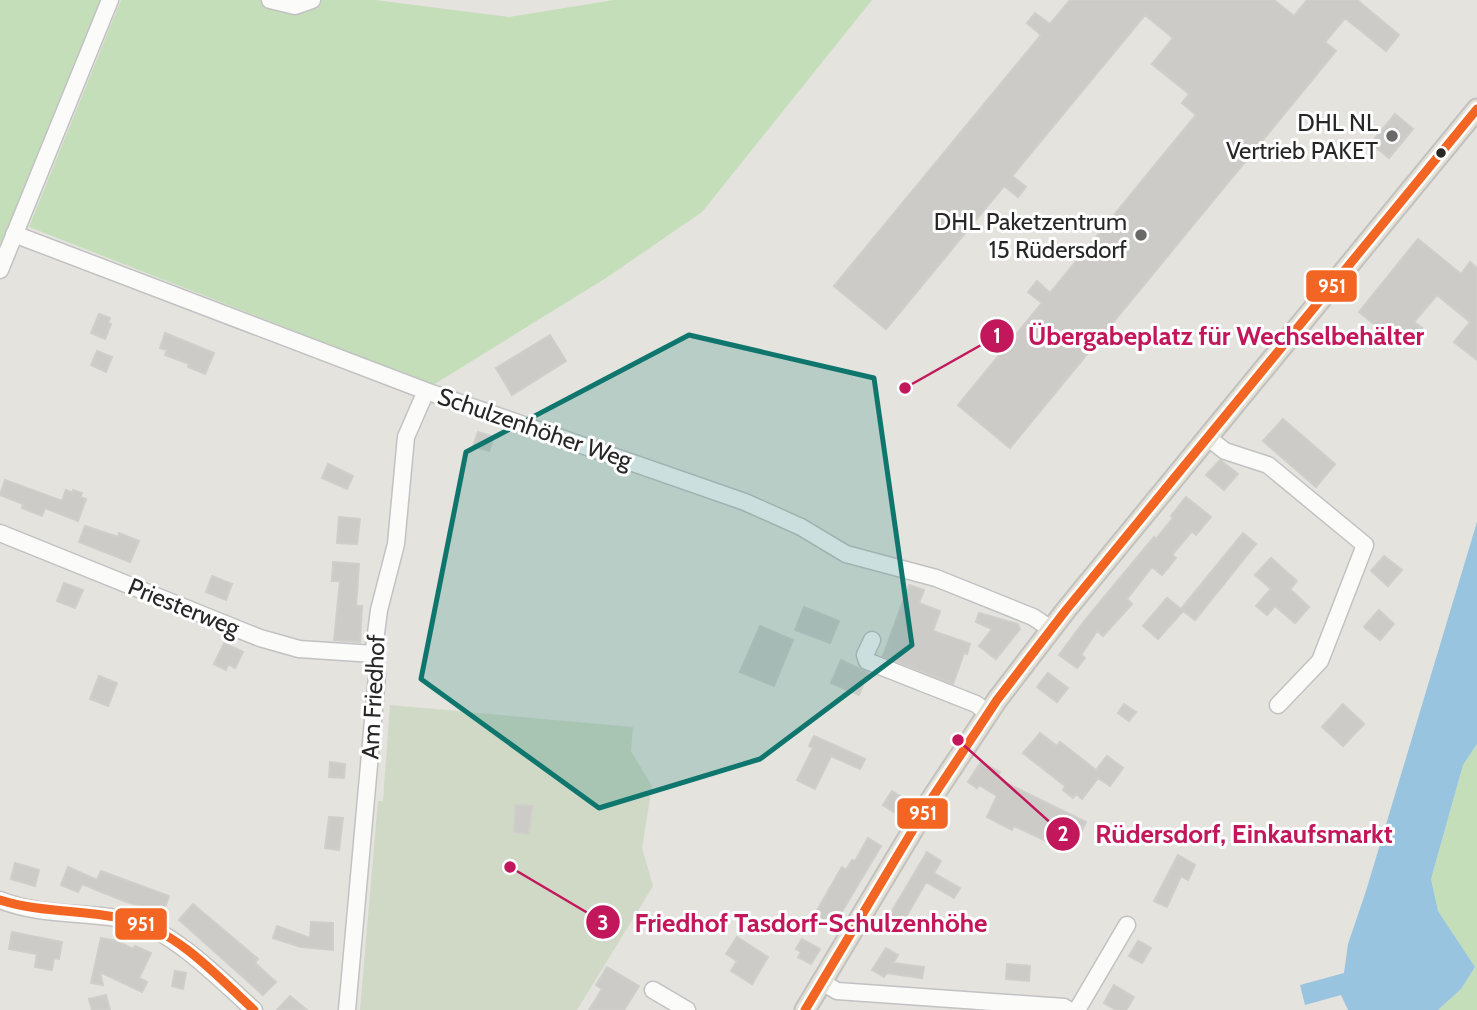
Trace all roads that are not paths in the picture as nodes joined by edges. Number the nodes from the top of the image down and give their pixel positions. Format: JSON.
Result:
{"nodes":[{"id":1,"x":110,"y":0,"type":"edge"},
{"id":2,"x":270,"y":0,"type":"edge"},
{"id":3,"x":313,"y":0,"type":"edge"},
{"id":4,"x":1477,"y":109,"type":"edge"},
{"id":5,"x":14,"y":234,"type":"junction"},
{"id":6,"x":0,"y":270,"type":"edge"},
{"id":7,"x":426,"y":391,"type":"junction"},
{"id":8,"x":1198,"y":442,"type":"junction"},
{"id":9,"x":0,"y":533,"type":"edge"},
{"id":10,"x":1051,"y":629,"type":"junction"},
{"id":11,"x":872,"y":640,"type":"dead end"},
{"id":12,"x":374,"y":654,"type":"junction"},
{"id":13,"x":1278,"y":705,"type":"dead end"},
{"id":14,"x":988,"y":713,"type":"junction"},
{"id":15,"x":0,"y":900,"type":"edge"},
{"id":16,"x":1127,"y":925,"type":"dead end"},
{"id":17,"x":822,"y":982,"type":"junction"},
{"id":18,"x":653,"y":990,"type":"dead end"},
{"id":19,"x":254,"y":1010,"type":"edge"},
{"id":20,"x":347,"y":1010,"type":"edge"},
{"id":21,"x":687,"y":1010,"type":"edge"},
{"id":22,"x":806,"y":1010,"type":"edge"},
{"id":23,"x":1069,"y":1010,"type":"edge"},
{"id":24,"x":1077,"y":1010,"type":"edge"}],
"edges":[{"from":1,"to":5,"type":"street"},
{"from":2,"to":3,"type":"street"},
{"from":4,"to":8,"type":"main road"},
{"from":5,"to":6,"type":"street"},
{"from":5,"to":7,"type":"street","name":"Schulzenhöher Weg"},
{"from":7,"to":10,"type":"street","name":"Schulzenhöher Weg"},
{"from":7,"to":12,"type":"street","name":"Am Friedhof"},
{"from":8,"to":10,"type":"main road"},
{"from":8,"to":13,"type":"street"},
{"from":9,"to":12,"type":"street","name":"Priesterweg"},
{"from":10,"to":14,"type":"main road"},
{"from":11,"to":14,"type":"street"},
{"from":12,"to":20,"type":"street","name":"Am Friedhof"},
{"from":14,"to":17,"type":"main road"},
{"from":15,"to":19,"type":"street"},
{"from":16,"to":24,"type":"street"},
{"from":17,"to":22,"type":"main road"},
{"from":17,"to":23,"type":"street"},
{"from":18,"to":21,"type":"street"}]}
